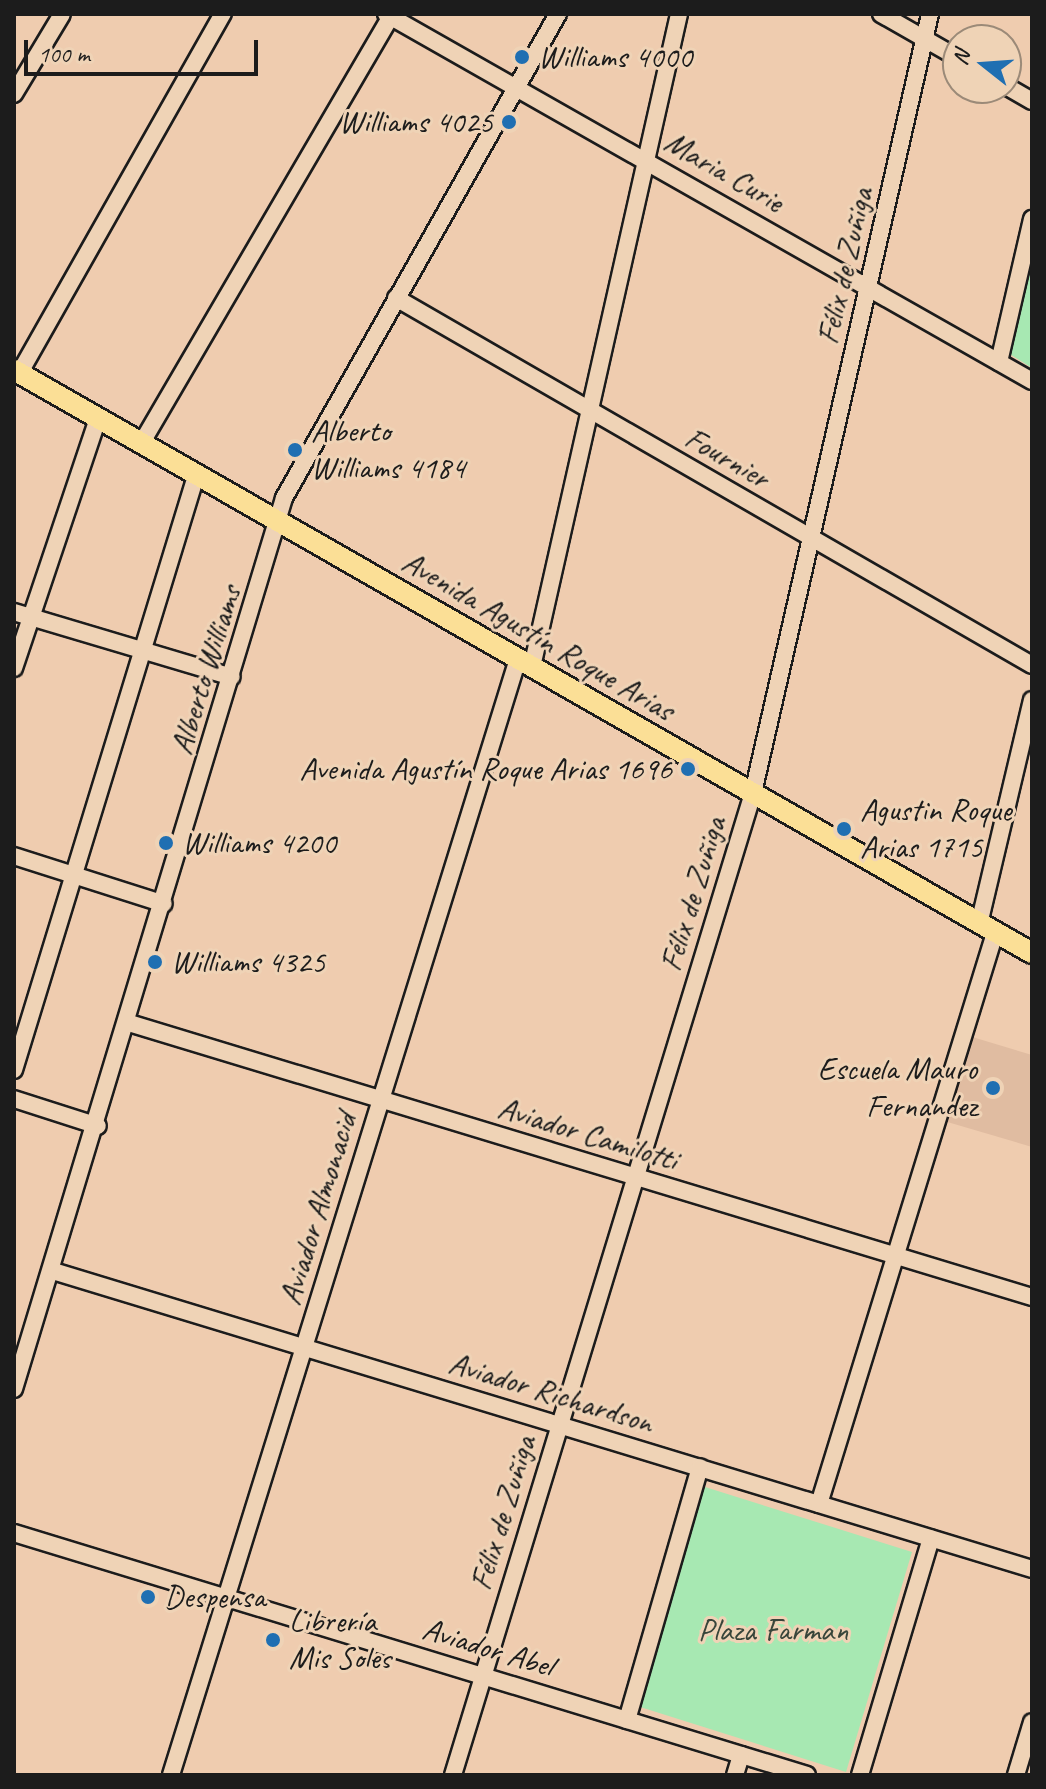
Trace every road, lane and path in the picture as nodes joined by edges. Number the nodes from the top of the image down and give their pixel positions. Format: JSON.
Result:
{"nodes":[{"id":1,"x":62,"y":14,"type":"edge"},
{"id":2,"x":223,"y":14,"type":"edge"},
{"id":3,"x":558,"y":14,"type":"edge"},
{"id":4,"x":679,"y":14,"type":"edge"},
{"id":5,"x":881,"y":14,"type":"edge"},
{"id":6,"x":930,"y":14,"type":"edge"},
{"id":7,"x":390,"y":15,"type":"edge"},
{"id":8,"x":925,"y":39,"type":"junction"},
{"id":9,"x":942,"y":49,"type":"edge"},
{"id":10,"x":516,"y":88,"type":"junction"},
{"id":11,"x":14,"y":94,"type":"edge"},
{"id":12,"x":646,"y":160,"type":"junction"},
{"id":13,"x":1032,"y":219,"type":"edge"},
{"id":14,"x":868,"y":287,"type":"junction"},
{"id":15,"x":396,"y":298,"type":"junction"},
{"id":16,"x":999,"y":362,"type":"junction"},
{"id":17,"x":17,"y":372,"type":"edge"},
{"id":18,"x":1032,"y":381,"type":"edge"},
{"id":19,"x":590,"y":412,"type":"junction"},
{"id":20,"x":98,"y":418,"type":"junction"},
{"id":21,"x":141,"y":444,"type":"junction"},
{"id":22,"x":196,"y":476,"type":"junction"},
{"id":23,"x":277,"y":523,"type":"junction"},
{"id":24,"x":813,"y":539,"type":"junction"},
{"id":25,"x":22,"y":614,"type":"edge"},
{"id":26,"x":142,"y":651,"type":"junction"},
{"id":27,"x":525,"y":663,"type":"junction"},
{"id":28,"x":1032,"y":665,"type":"edge"},
{"id":29,"x":14,"y":668,"type":"edge"},
{"id":30,"x":232,"y":677,"type":"junction"},
{"id":31,"x":1032,"y":700,"type":"edge"},
{"id":32,"x":753,"y":793,"type":"junction"},
{"id":33,"x":14,"y":856,"type":"edge"},
{"id":34,"x":73,"y":875,"type":"junction"},
{"id":35,"x":164,"y":904,"type":"junction"},
{"id":36,"x":987,"y":929,"type":"junction"},
{"id":37,"x":1032,"y":953,"type":"edge"},
{"id":38,"x":129,"y":1023,"type":"junction"},
{"id":39,"x":14,"y":1070,"type":"edge"},
{"id":40,"x":14,"y":1099,"type":"edge"},
{"id":41,"x":380,"y":1099,"type":"junction"},
{"id":42,"x":98,"y":1126,"type":"junction"},
{"id":43,"x":636,"y":1178,"type":"junction"},
{"id":44,"x":897,"y":1256,"type":"junction"},
{"id":45,"x":53,"y":1271,"type":"junction"},
{"id":46,"x":1032,"y":1297,"type":"edge"},
{"id":47,"x":20,"y":1345,"type":"edge"},
{"id":48,"x":305,"y":1346,"type":"junction"},
{"id":49,"x":14,"y":1389,"type":"edge"},
{"id":50,"x":560,"y":1425,"type":"junction"},
{"id":51,"x":700,"y":1467,"type":"junction"},
{"id":52,"x":819,"y":1504,"type":"junction"},
{"id":53,"x":14,"y":1533,"type":"edge"},
{"id":54,"x":931,"y":1538,"type":"junction"},
{"id":55,"x":1032,"y":1569,"type":"edge"},
{"id":56,"x":225,"y":1597,"type":"junction"},
{"id":57,"x":483,"y":1676,"type":"junction"},
{"id":58,"x":627,"y":1720,"type":"junction"},
{"id":59,"x":1032,"y":1722,"type":"edge"},
{"id":60,"x":741,"y":1755,"type":"junction"},
{"id":61,"x":171,"y":1775,"type":"edge"},
{"id":62,"x":453,"y":1775,"type":"edge"},
{"id":63,"x":735,"y":1775,"type":"edge"},
{"id":64,"x":807,"y":1775,"type":"edge"},
{"id":65,"x":860,"y":1775,"type":"edge"},
{"id":66,"x":1016,"y":1775,"type":"edge"}],
"edges":[{"from":1,"to":11,"type":"street"},
{"from":2,"to":17,"type":"street"},
{"from":3,"to":10,"type":"street","name":"Alberto Williams"},
{"from":4,"to":12,"type":"street","name":"Aviador Almonacid"},
{"from":5,"to":8,"type":"street"},
{"from":6,"to":8,"type":"street","name":"Félix de Zuñiga"},
{"from":7,"to":10,"type":"street","name":"Maria Curie"},
{"from":7,"to":21,"type":"street"},
{"from":8,"to":9,"type":"street"},
{"from":8,"to":14,"type":"street","name":"Félix de Zuñiga"},
{"from":10,"to":12,"type":"street","name":"Maria Curie"},
{"from":10,"to":15,"type":"street","name":"Alberto Williams"},
{"from":12,"to":14,"type":"street","name":"Maria Curie"},
{"from":12,"to":19,"type":"street","name":"Aviador Almonacid"},
{"from":13,"to":16,"type":"street"},
{"from":14,"to":16,"type":"street","name":"Maria Curie"},
{"from":14,"to":24,"type":"street","name":"Félix de Zuñiga"},
{"from":15,"to":19,"type":"street","name":"Fournier"},
{"from":15,"to":23,"type":"street","name":"Alberto Williams"},
{"from":16,"to":18,"type":"street","name":"Maria Curie"},
{"from":17,"to":20,"type":"main road","name":"Avenida Agustín Roque Arias"},
{"from":19,"to":24,"type":"street","name":"Fournier"},
{"from":19,"to":27,"type":"street","name":"Aviador Almonacid"},
{"from":20,"to":21,"type":"main road","name":"Avenida Agustín Roque Arias"},
{"from":20,"to":25,"type":"street"},
{"from":21,"to":22,"type":"main road","name":"Avenida Agustín Roque Arias"},
{"from":22,"to":23,"type":"main road","name":"Avenida Agustín Roque Arias"},
{"from":22,"to":26,"type":"street"},
{"from":23,"to":27,"type":"main road","name":"Avenida Agustín Roque Arias"},
{"from":23,"to":30,"type":"street","name":"Alberto Williams"},
{"from":24,"to":28,"type":"street","name":"Fournier"},
{"from":24,"to":32,"type":"street","name":"Félix de Zuñiga"},
{"from":25,"to":26,"type":"street"},
{"from":25,"to":29,"type":"street"},
{"from":26,"to":30,"type":"street"},
{"from":26,"to":34,"type":"street"},
{"from":27,"to":32,"type":"main road","name":"Avenida Agustín Roque Arias"},
{"from":27,"to":41,"type":"street","name":"Aviador Almonacid"},
{"from":30,"to":35,"type":"street","name":"Alberto Williams"},
{"from":31,"to":36,"type":"street"},
{"from":32,"to":36,"type":"main road","name":"Avenida Agustín Roque Arias"},
{"from":32,"to":43,"type":"street","name":"Félix de Zuñiga"},
{"from":33,"to":34,"type":"street"},
{"from":34,"to":35,"type":"street"},
{"from":34,"to":39,"type":"street"},
{"from":35,"to":38,"type":"street","name":"Alberto Williams"},
{"from":36,"to":37,"type":"main road","name":"Avenida Agustín Roque Arias"},
{"from":36,"to":44,"type":"street"},
{"from":38,"to":41,"type":"street","name":"Aviador Camilotti"},
{"from":38,"to":42,"type":"street","name":"Alberto Williams"},
{"from":40,"to":42,"type":"street"},
{"from":41,"to":43,"type":"street","name":"Aviador Camilotti"},
{"from":41,"to":48,"type":"street","name":"Aviador Almonacid"},
{"from":42,"to":45,"type":"street","name":"Alberto Williams"},
{"from":43,"to":44,"type":"street","name":"Aviador Camilotti"},
{"from":43,"to":50,"type":"street","name":"Félix de Zuñiga"},
{"from":44,"to":46,"type":"street","name":"Aviador Camilotti"},
{"from":44,"to":52,"type":"street"},
{"from":45,"to":47,"type":"street","name":"Alberto Williams"},
{"from":45,"to":48,"type":"street","name":"Aviador Richardson"},
{"from":47,"to":49,"type":"street","name":"Alberto Williams"},
{"from":48,"to":50,"type":"street","name":"Aviador Richardson"},
{"from":48,"to":56,"type":"street","name":"Aviador Almonacid"},
{"from":50,"to":51,"type":"street","name":"Aviador Richardson"},
{"from":50,"to":57,"type":"street","name":"Félix de Zuñiga"},
{"from":51,"to":52,"type":"street","name":"Aviador Richardson"},
{"from":51,"to":58,"type":"street"},
{"from":52,"to":54,"type":"street","name":"Aviador Richardson"},
{"from":53,"to":56,"type":"street","name":"Aviador Abel"},
{"from":54,"to":55,"type":"street","name":"Aviador Richardson"},
{"from":54,"to":65,"type":"street"},
{"from":56,"to":57,"type":"street","name":"Aviador Abel"},
{"from":56,"to":61,"type":"street","name":"Aviador Almonacid"},
{"from":57,"to":58,"type":"street","name":"Aviador Abel"},
{"from":57,"to":62,"type":"street","name":"Félix de Zuñiga"},
{"from":58,"to":60,"type":"street","name":"Aviador Abel"},
{"from":59,"to":66,"type":"street"},
{"from":60,"to":63,"type":"street"},
{"from":60,"to":64,"type":"street","name":"Aviador Abel"}]}
